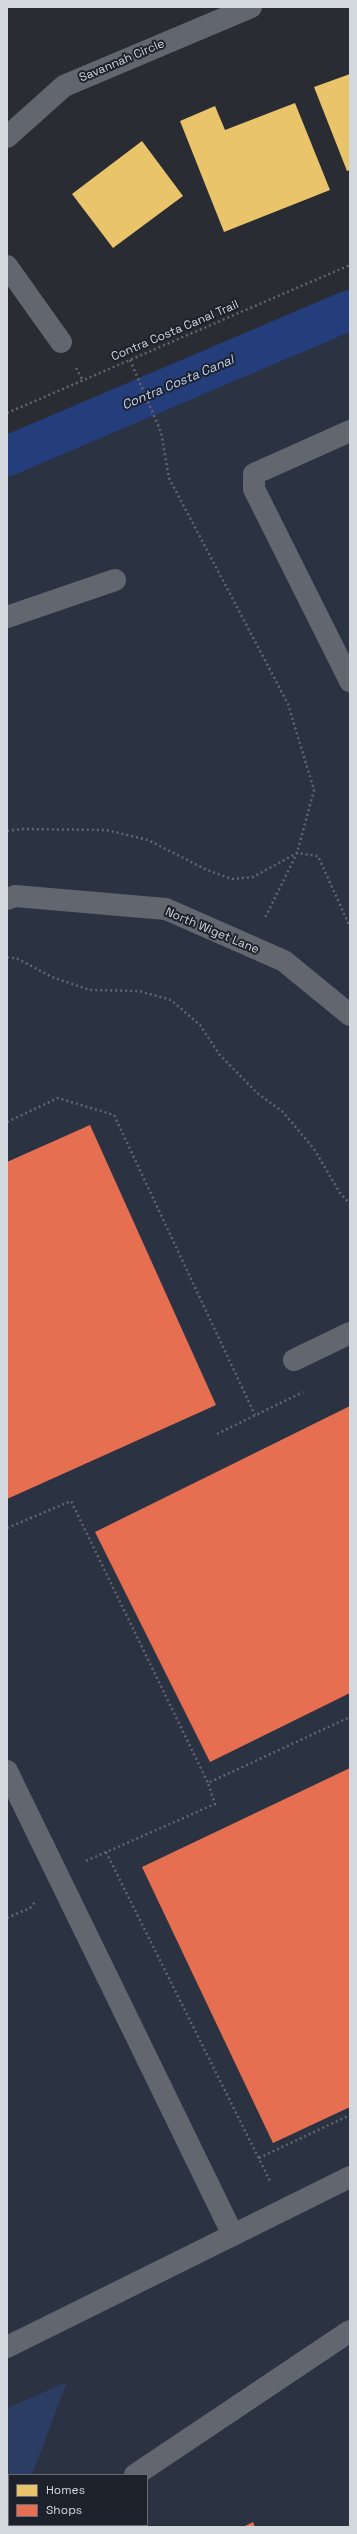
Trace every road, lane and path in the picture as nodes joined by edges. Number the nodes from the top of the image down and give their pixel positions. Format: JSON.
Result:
{"nodes":[{"id":1,"x":251,"y":7,"type":"edge"},
{"id":2,"x":7,"y":137,"type":"edge"},
{"id":3,"x":7,"y":266,"type":"edge"},
{"id":4,"x":350,"y":266,"type":"edge"},
{"id":5,"x":61,"y":342,"type":"dead end"},
{"id":6,"x":130,"y":360,"type":"junction"},
{"id":7,"x":7,"y":412,"type":"edge"},
{"id":8,"x":350,"y":431,"type":"edge"},
{"id":9,"x":115,"y":580,"type":"dead end"},
{"id":10,"x":7,"y":617,"type":"edge"},
{"id":11,"x":350,"y":681,"type":"edge"},
{"id":12,"x":7,"y":831,"type":"edge"},
{"id":13,"x":297,"y":853,"type":"junction"},
{"id":14,"x":7,"y":899,"type":"edge"},
{"id":15,"x":350,"y":927,"type":"edge"},
{"id":16,"x":248,"y":946,"type":"junction"},
{"id":17,"x":7,"y":957,"type":"edge"},
{"id":18,"x":350,"y":1015,"type":"edge"},
{"id":19,"x":7,"y":1122,"type":"edge"},
{"id":20,"x":350,"y":1204,"type":"edge"},
{"id":21,"x":350,"y":1333,"type":"edge"},
{"id":22,"x":294,"y":1360,"type":"dead end"},
{"id":23,"x":309,"y":1389,"type":"dead end"},
{"id":24,"x":255,"y":1415,"type":"junction"},
{"id":25,"x":218,"y":1434,"type":"dead end"},
{"id":26,"x":7,"y":1528,"type":"edge"},
{"id":27,"x":350,"y":1718,"type":"edge"},
{"id":28,"x":7,"y":1771,"type":"edge"},
{"id":29,"x":208,"y":1783,"type":"junction"},
{"id":30,"x":106,"y":1852,"type":"junction"},
{"id":31,"x":57,"y":1874,"type":"junction"},
{"id":32,"x":7,"y":1918,"type":"edge"},
{"id":33,"x":350,"y":2115,"type":"edge"},
{"id":34,"x":259,"y":2158,"type":"junction"},
{"id":35,"x":350,"y":2177,"type":"edge"},
{"id":36,"x":284,"y":2210,"type":"junction"},
{"id":37,"x":233,"y":2235,"type":"junction"},
{"id":38,"x":350,"y":2331,"type":"edge"},
{"id":39,"x":7,"y":2347,"type":"edge"},
{"id":40,"x":136,"y":2474,"type":"edge"}],
"edges":[{"from":1,"to":2,"type":"street","name":"Savannah Circle"},
{"from":3,"to":5,"type":"street"},
{"from":4,"to":6,"type":"path","name":"Contra Costa Canal Trail"},
{"from":6,"to":7,"type":"path","name":"Contra Costa Canal Trail"},
{"from":6,"to":13,"type":"path"},
{"from":8,"to":11,"type":"street"},
{"from":9,"to":10,"type":"street"},
{"from":12,"to":13,"type":"path"},
{"from":13,"to":15,"type":"path"},
{"from":13,"to":16,"type":"path"},
{"from":14,"to":16,"type":"street","name":"North Wiget Lane"},
{"from":16,"to":18,"type":"street","name":"North Wiget Lane"},
{"from":17,"to":20,"type":"path"},
{"from":19,"to":24,"type":"path"},
{"from":21,"to":22,"type":"street"},
{"from":23,"to":24,"type":"path"},
{"from":24,"to":25,"type":"path"},
{"from":26,"to":29,"type":"path"},
{"from":27,"to":29,"type":"path"},
{"from":28,"to":31,"type":"street"},
{"from":29,"to":30,"type":"path"},
{"from":30,"to":31,"type":"path"},
{"from":30,"to":34,"type":"path"},
{"from":31,"to":32,"type":"path"},
{"from":31,"to":37,"type":"street"},
{"from":33,"to":34,"type":"path"},
{"from":34,"to":36,"type":"path"},
{"from":35,"to":36,"type":"street"},
{"from":36,"to":37,"type":"street"},
{"from":37,"to":39,"type":"street"},
{"from":38,"to":40,"type":"street"}]}
